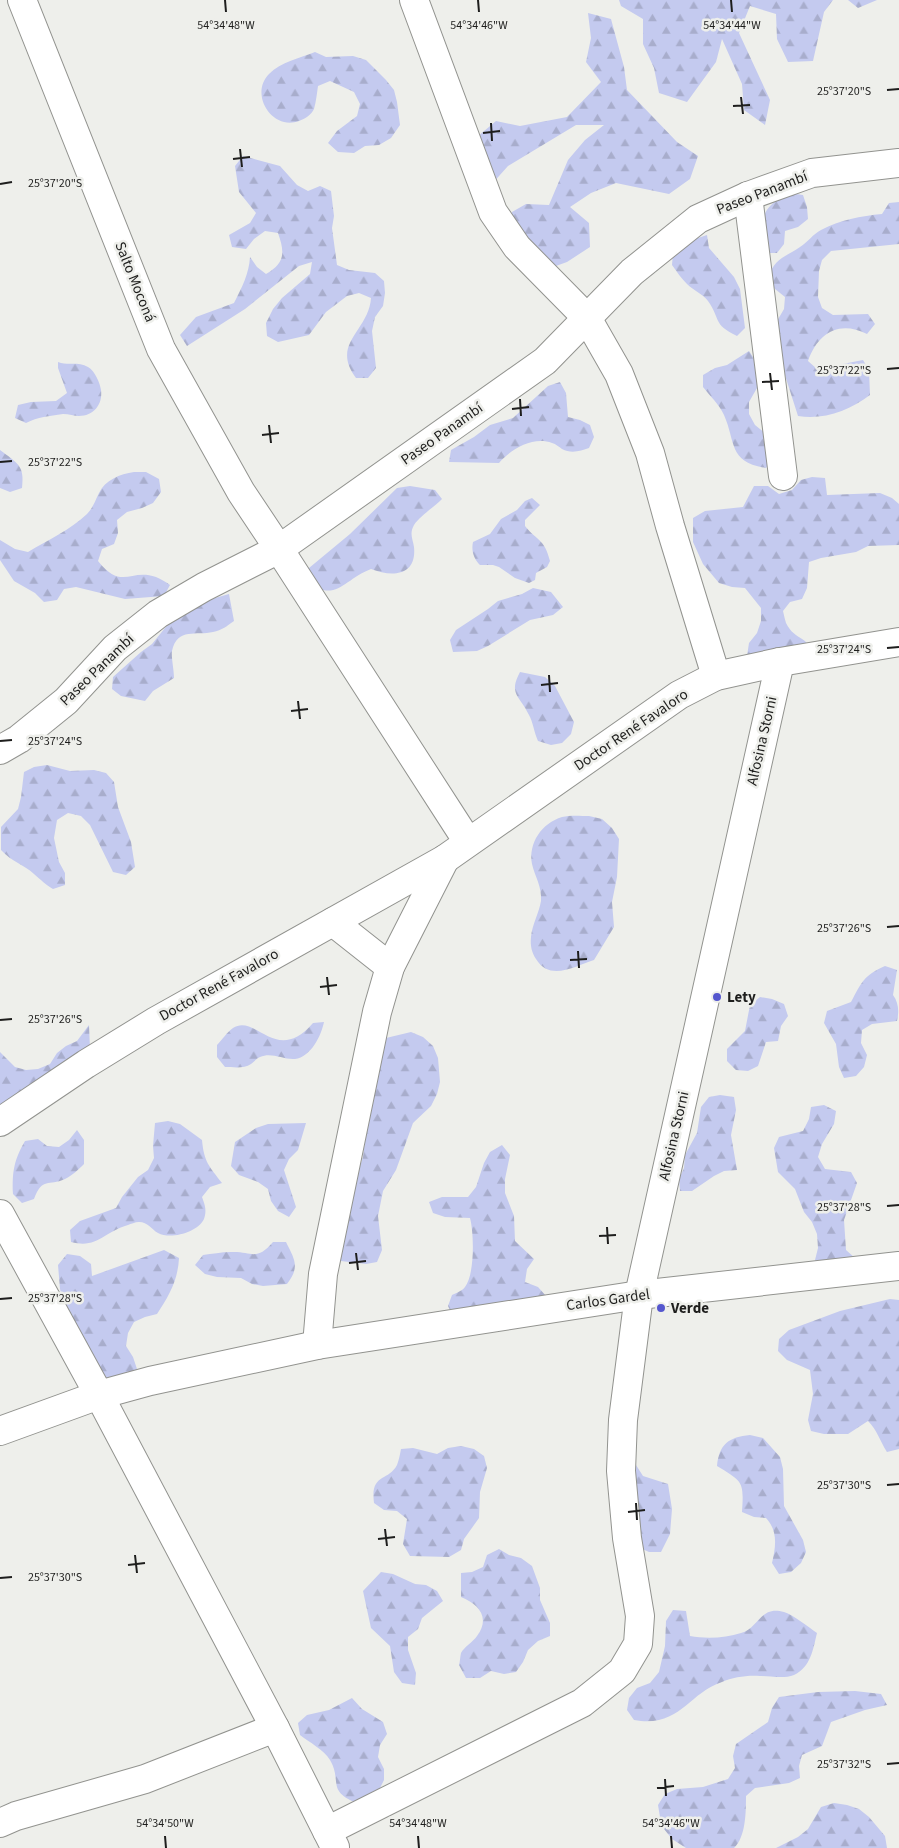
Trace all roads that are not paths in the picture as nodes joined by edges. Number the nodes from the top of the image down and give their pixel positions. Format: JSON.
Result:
{"nodes":[{"id":1,"x":22,"y":0,"type":"edge"},
{"id":2,"x":414,"y":0,"type":"edge"},
{"id":3,"x":899,"y":164,"type":"edge"},
{"id":4,"x":748,"y":196,"type":"junction"},
{"id":5,"x":587,"y":318,"type":"junction"},
{"id":6,"x":783,"y":476,"type":"dead end"},
{"id":7,"x":279,"y":549,"type":"junction"},
{"id":8,"x":899,"y":642,"type":"edge"},
{"id":9,"x":780,"y":662,"type":"junction"},
{"id":10,"x":716,"y":676,"type":"junction"},
{"id":11,"x":0,"y":750,"type":"edge"},
{"id":12,"x":468,"y":842,"type":"junction"},
{"id":13,"x":445,"y":859,"type":"junction"},
{"id":14,"x":333,"y":922,"type":"junction"},
{"id":15,"x":390,"y":967,"type":"junction"},
{"id":16,"x":0,"y":1122,"type":"edge"},
{"id":17,"x":0,"y":1214,"type":"edge"},
{"id":18,"x":899,"y":1266,"type":"edge"},
{"id":19,"x":639,"y":1295,"type":"junction"},
{"id":20,"x":318,"y":1345,"type":"junction"},
{"id":21,"x":99,"y":1395,"type":"junction"},
{"id":22,"x":0,"y":1430,"type":"edge"},
{"id":23,"x":275,"y":1728,"type":"junction"},
{"id":24,"x":0,"y":1823,"type":"edge"},
{"id":25,"x":331,"y":1840,"type":"edge"}],
"edges":[{"from":1,"to":7,"type":"street","name":"Salto Moconá"},
{"from":2,"to":5,"type":"street"},
{"from":3,"to":4,"type":"street","name":"Paseo Panambí"},
{"from":4,"to":5,"type":"street","name":"Paseo Panambí"},
{"from":4,"to":6,"type":"street"},
{"from":5,"to":7,"type":"street","name":"Paseo Panambí"},
{"from":5,"to":10,"type":"street"},
{"from":7,"to":11,"type":"street","name":"Paseo Panambí"},
{"from":7,"to":12,"type":"street","name":"Salto Moconá"},
{"from":8,"to":9,"type":"street","name":"Doctor René Favaloro"},
{"from":9,"to":10,"type":"street","name":"Doctor René Favaloro"},
{"from":9,"to":19,"type":"street","name":"Alfosina Storni"},
{"from":10,"to":12,"type":"street","name":"Doctor René Favaloro"},
{"from":12,"to":13,"type":"street","name":"Doctor René Favaloro"},
{"from":13,"to":14,"type":"street","name":"Doctor René Favaloro"},
{"from":13,"to":15,"type":"street","name":"Doctor René Favaloro"},
{"from":14,"to":15,"type":"street"},
{"from":14,"to":16,"type":"street","name":"Doctor René Favaloro"},
{"from":15,"to":20,"type":"street","name":"Doctor René Favaloro"},
{"from":17,"to":21,"type":"street"},
{"from":18,"to":19,"type":"street","name":"Carlos Gardel"},
{"from":19,"to":20,"type":"street","name":"Carlos Gardel"},
{"from":19,"to":25,"type":"street","name":"Alfosina Storni"},
{"from":20,"to":21,"type":"street","name":"Carlos Gardel"},
{"from":21,"to":22,"type":"street","name":"Carlos Gardel"},
{"from":21,"to":23,"type":"street"},
{"from":23,"to":24,"type":"street"},
{"from":23,"to":25,"type":"street"}]}
